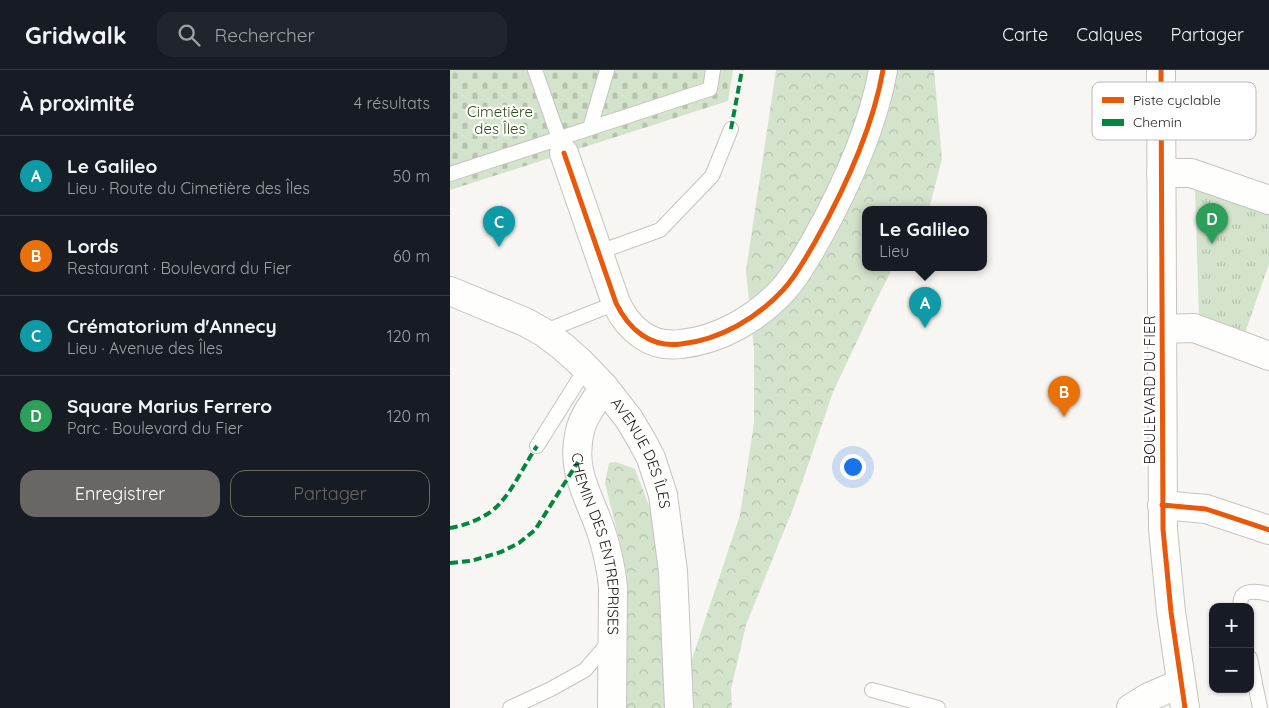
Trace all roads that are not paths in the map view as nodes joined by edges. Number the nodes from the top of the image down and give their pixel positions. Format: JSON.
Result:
{"nodes":[{"id":1,"x":535,"y":70,"type":"edge"},
{"id":2,"x":607,"y":70,"type":"edge"},
{"id":3,"x":713,"y":70,"type":"edge"},
{"id":4,"x":883,"y":70,"type":"edge"},
{"id":5,"x":590,"y":128,"type":"junction"},
{"id":6,"x":731,"y":129,"type":"dead end"},
{"id":7,"x":1161,"y":140,"type":"edge"},
{"id":8,"x":562,"y":146,"type":"junction"},
{"id":9,"x":1161,"y":173,"type":"junction"},
{"id":10,"x":450,"y":174,"type":"edge"},
{"id":11,"x":1269,"y":200,"type":"edge"},
{"id":12,"x":599,"y":252,"type":"junction"},
{"id":13,"x":450,"y":291,"type":"edge"},
{"id":14,"x":616,"y":304,"type":"junction"},
{"id":15,"x":1162,"y":329,"type":"junction"},
{"id":16,"x":544,"y":332,"type":"junction"},
{"id":17,"x":1269,"y":356,"type":"edge"},
{"id":18,"x":595,"y":378,"type":"junction"},
{"id":19,"x":537,"y":446,"type":"dead end"},
{"id":20,"x":1162,"y":505,"type":"junction"},
{"id":21,"x":1269,"y":530,"type":"edge"},
{"id":22,"x":1269,"y":594,"type":"edge"},
{"id":23,"x":1240,"y":603,"type":"edge"},
{"id":24,"x":612,"y":638,"type":"junction"},
{"id":25,"x":1254,"y":678,"type":"edge"},
{"id":26,"x":872,"y":690,"type":"dead end"},
{"id":27,"x":1183,"y":696,"type":"edge"},
{"id":28,"x":510,"y":708,"type":"edge"},
{"id":29,"x":612,"y":708,"type":"edge"},
{"id":30,"x":678,"y":708,"type":"edge"},
{"id":31,"x":938,"y":708,"type":"edge"},
{"id":32,"x":1131,"y":708,"type":"edge"},
{"id":33,"x":1260,"y":708,"type":"edge"}],
"edges":[{"from":1,"to":8,"type":"lane"},
{"from":2,"to":5,"type":"lane"},
{"from":3,"to":5,"type":"lane"},
{"from":4,"to":14,"type":"street"},
{"from":5,"to":8,"type":"lane"},
{"from":6,"to":12,"type":"lane"},
{"from":7,"to":9,"type":"street","name":"BOULEVARD DU FIER"},
{"from":8,"to":10,"type":"lane"},
{"from":8,"to":12,"type":"street"},
{"from":9,"to":11,"type":"street"},
{"from":9,"to":15,"type":"street","name":"BOULEVARD DU FIER"},
{"from":12,"to":14,"type":"street"},
{"from":13,"to":16,"type":"street","name":"AVENUE DES ÎLES"},
{"from":14,"to":16,"type":"lane"},
{"from":15,"to":17,"type":"street"},
{"from":15,"to":20,"type":"street","name":"BOULEVARD DU FIER"},
{"from":16,"to":18,"type":"street","name":"AVENUE DES ÎLES"},
{"from":18,"to":19,"type":"lane"},
{"from":18,"to":24,"type":"street","name":"CHEMIN DES ENTREPRISES"},
{"from":18,"to":30,"type":"street","name":"AVENUE DES ÎLES"},
{"from":20,"to":21,"type":"street"},
{"from":20,"to":27,"type":"street","name":"BOULEVARD DU FIER"},
{"from":22,"to":23,"type":"lane"},
{"from":24,"to":28,"type":"lane"},
{"from":24,"to":29,"type":"street","name":"CHEMIN DES ENTREPRISES"},
{"from":25,"to":33,"type":"lane"},
{"from":26,"to":31,"type":"lane"},
{"from":27,"to":32,"type":"street"}]}
